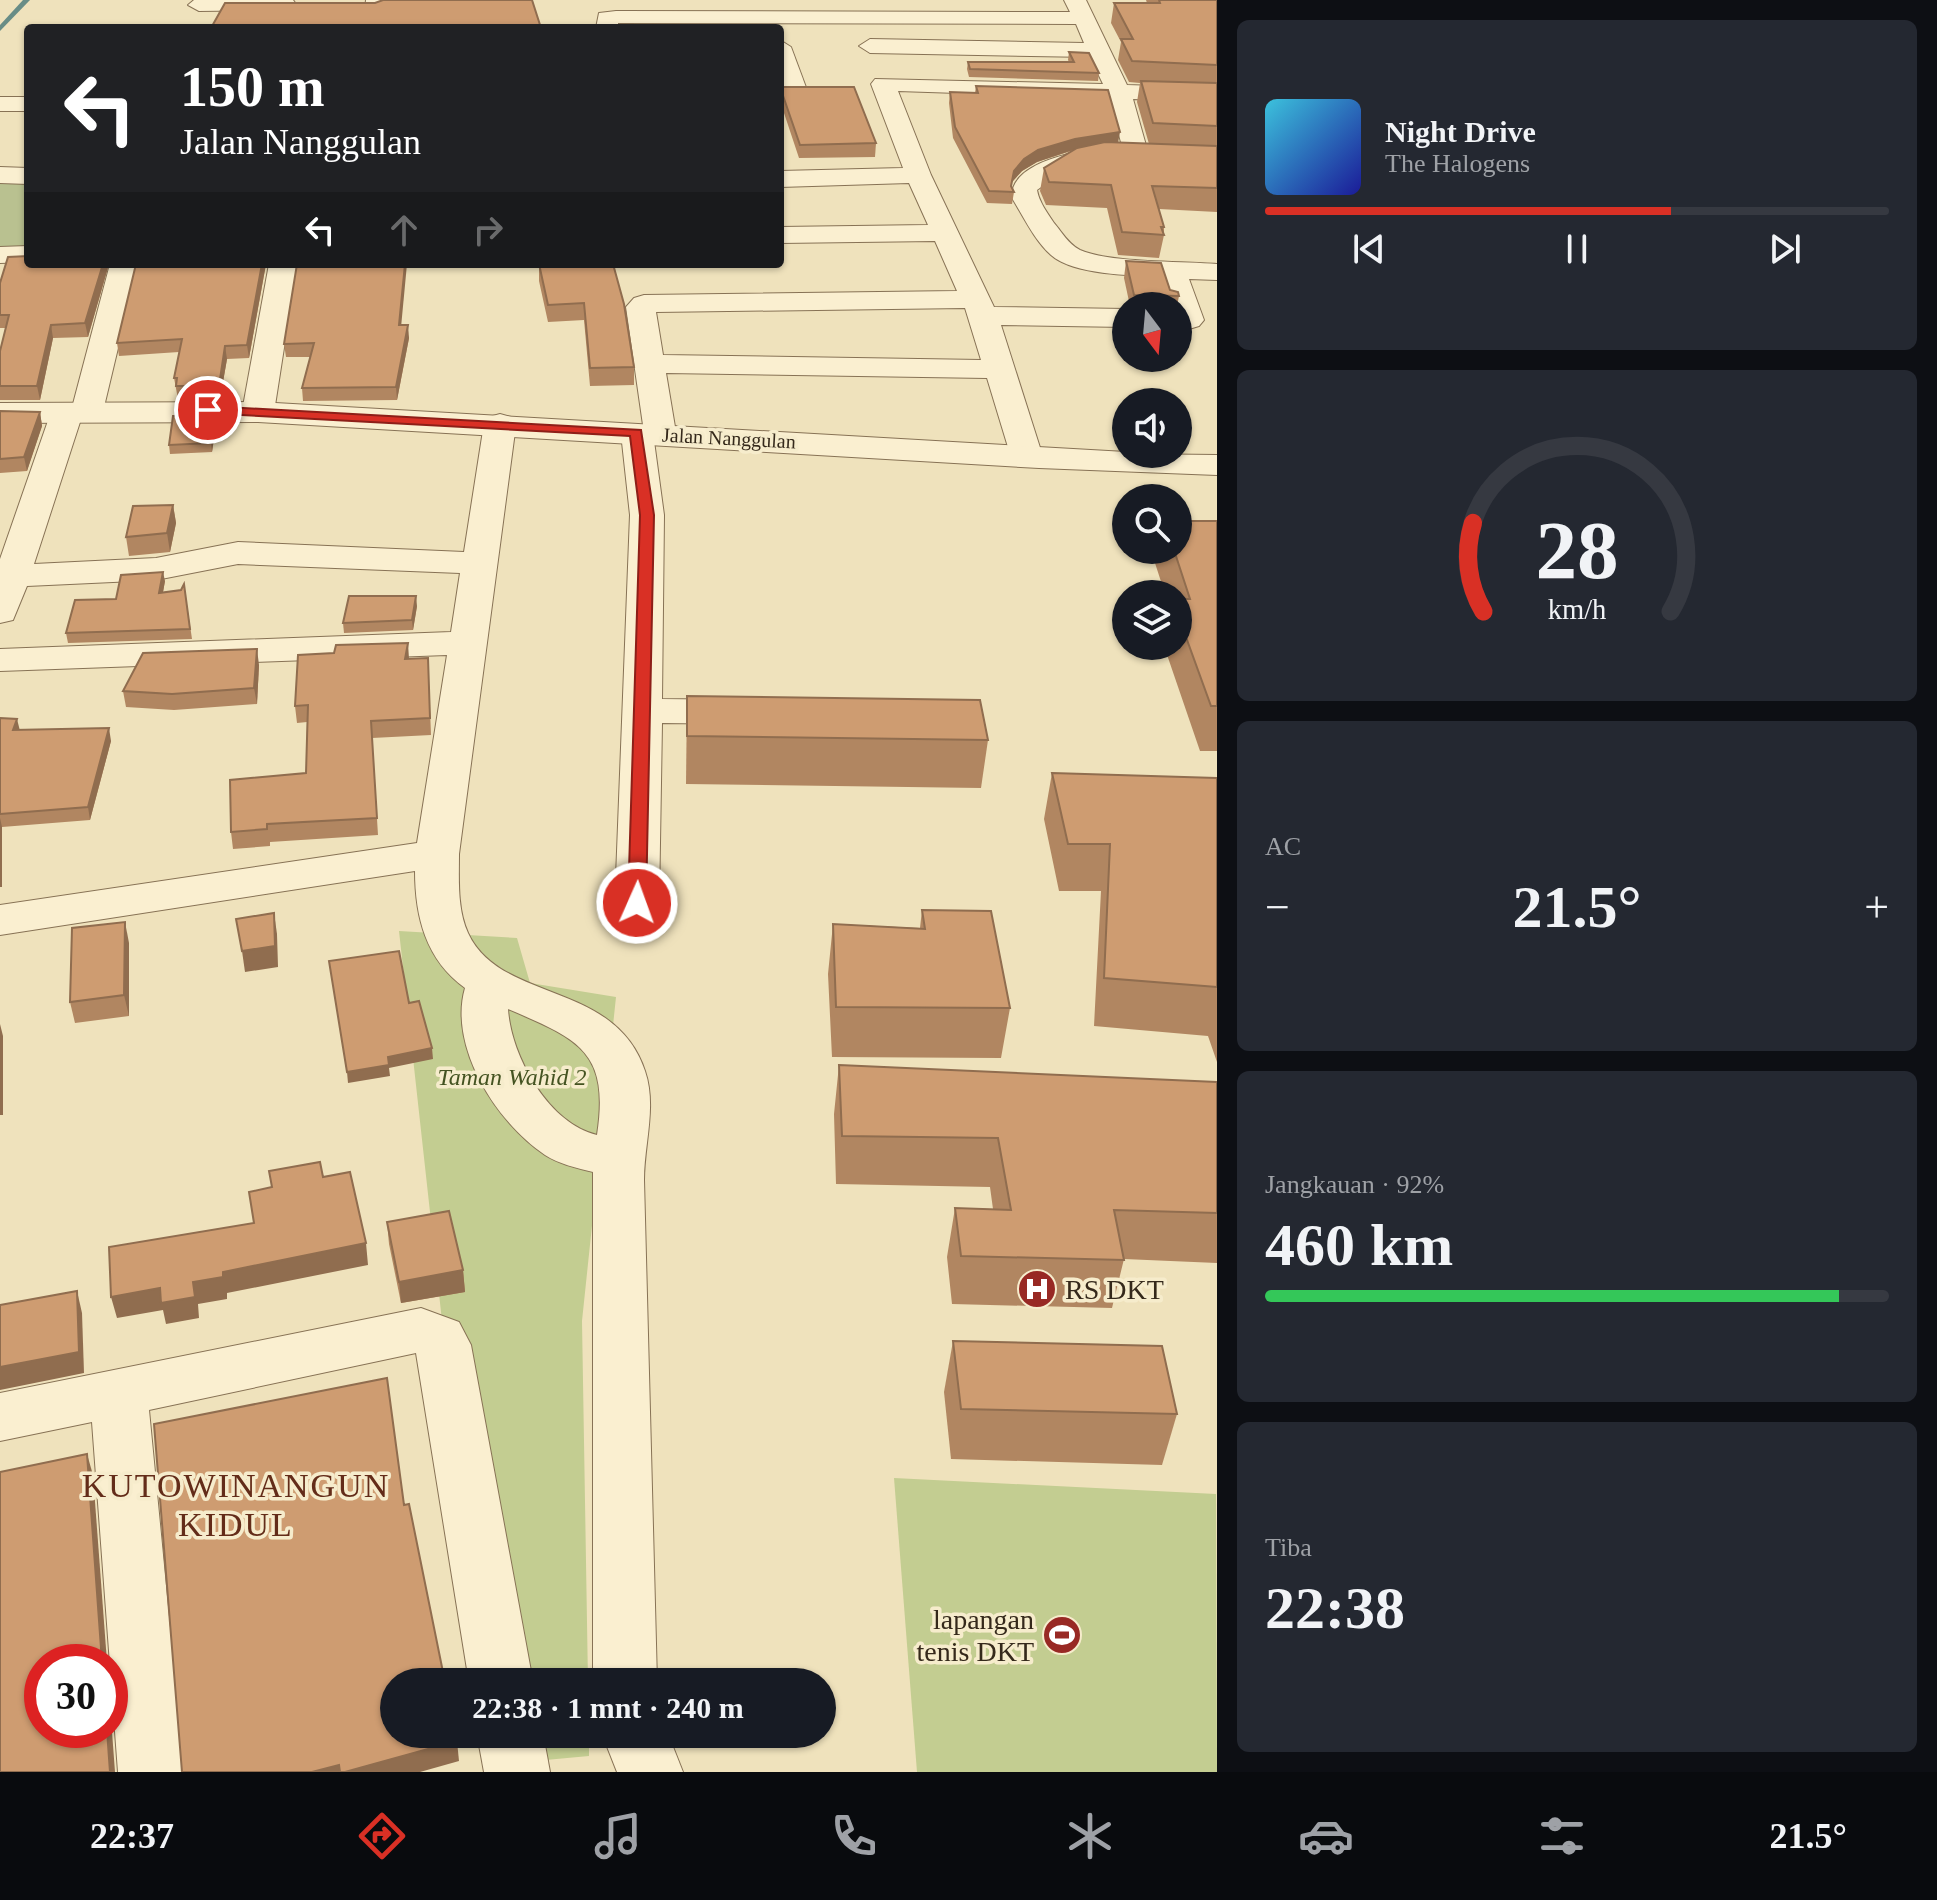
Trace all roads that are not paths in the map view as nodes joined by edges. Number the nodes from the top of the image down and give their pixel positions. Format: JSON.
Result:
{"nodes":[{"id":1,"x":200,"y":2,"type":"edge"},
{"id":2,"x":377,"y":2,"type":"edge"},
{"id":3,"x":308,"y":4,"type":"edge"},
{"id":4,"x":349,"y":4,"type":"edge"},
{"id":5,"x":854,"y":8,"type":"edge"},
{"id":6,"x":1079,"y":9,"type":"edge"},
{"id":7,"x":771,"y":22,"type":"edge"},
{"id":8,"x":194,"y":24,"type":"edge"},
{"id":9,"x":374,"y":24,"type":"edge"},
{"id":10,"x":606,"y":24,"type":"edge"},
{"id":11,"x":870,"y":46,"type":"junction"},
{"id":12,"x":1100,"y":50,"type":"junction"},
{"id":13,"x":784,"y":68,"type":"edge"},
{"id":14,"x":878,"y":88,"type":"junction"},
{"id":15,"x":788,"y":90,"type":"edge"},
{"id":16,"x":824,"y":90,"type":"edge"},
{"id":17,"x":1119,"y":93,"type":"junction"},
{"id":18,"x":1217,"y":95,"type":"edge"},
{"id":19,"x":0,"y":104,"type":"edge"},
{"id":20,"x":24,"y":104,"type":"edge"},
{"id":21,"x":0,"y":175,"type":"edge"},
{"id":22,"x":918,"y":175,"type":"junction"},
{"id":23,"x":24,"y":176,"type":"edge"},
{"id":24,"x":784,"y":179,"type":"edge"},
{"id":25,"x":944,"y":233,"type":"junction"},
{"id":26,"x":784,"y":235,"type":"edge"},
{"id":27,"x":24,"y":254,"type":"edge"},
{"id":28,"x":0,"y":255,"type":"edge"},
{"id":29,"x":123,"y":268,"type":"edge"},
{"id":30,"x":282,"y":268,"type":"edge"},
{"id":31,"x":1172,"y":269,"type":"junction"},
{"id":32,"x":1217,"y":272,"type":"edge"},
{"id":33,"x":979,"y":307,"type":"junction"},
{"id":34,"x":1112,"y":317,"type":"edge"},
{"id":35,"x":1195,"y":320,"type":"edge"},
{"id":36,"x":650,"y":364,"type":"junction"},
{"id":37,"x":1001,"y":369,"type":"junction"},
{"id":38,"x":77,"y":412,"type":"junction"},
{"id":39,"x":258,"y":412,"type":"junction"},
{"id":40,"x":0,"y":413,"type":"edge"},
{"id":41,"x":500,"y":424,"type":"junction"},
{"id":42,"x":648,"y":433,"type":"junction"},
{"id":43,"x":1027,"y":457,"type":"junction"},
{"id":44,"x":1217,"y":465,"type":"edge"},
{"id":45,"x":479,"y":563,"type":"junction"},
{"id":46,"x":6,"y":576,"type":"edge"},
{"id":47,"x":0,"y":612,"type":"edge"},
{"id":48,"x":470,"y":643,"type":"junction"},
{"id":49,"x":0,"y":660,"type":"edge"},
{"id":50,"x":644,"y":711,"type":"junction"},
{"id":51,"x":786,"y":712,"type":"edge"},
{"id":52,"x":437,"y":854,"type":"junction"},
{"id":53,"x":637,"y":903,"type":"dead end"},
{"id":54,"x":0,"y":920,"type":"edge"},
{"id":55,"x":490,"y":984,"type":"junction"},
{"id":56,"x":618,"y":1157,"type":"junction"},
{"id":57,"x":119,"y":1394,"type":"junction"},
{"id":58,"x":0,"y":1417,"type":"edge"},
{"id":59,"x":499,"y":1668,"type":"edge"},
{"id":60,"x":625,"y":1668,"type":"edge"},
{"id":61,"x":513,"y":1748,"type":"edge"},
{"id":62,"x":641,"y":1748,"type":"edge"},
{"id":63,"x":151,"y":1772,"type":"edge"},
{"id":64,"x":517,"y":1772,"type":"edge"},
{"id":65,"x":650,"y":1772,"type":"edge"}],
"edges":[{"from":1,"to":3,"type":"street"},
{"from":1,"to":8,"type":"street"},
{"from":2,"to":4,"type":"street"},
{"from":2,"to":9,"type":"street"},
{"from":5,"to":6,"type":"street"},
{"from":5,"to":7,"type":"street"},
{"from":5,"to":11,"type":"street"},
{"from":6,"to":12,"type":"street"},
{"from":7,"to":10,"type":"street"},
{"from":11,"to":12,"type":"street"},
{"from":11,"to":14,"type":"street"},
{"from":12,"to":17,"type":"street"},
{"from":13,"to":15,"type":"street"},
{"from":14,"to":17,"type":"street"},
{"from":14,"to":22,"type":"street"},
{"from":15,"to":16,"type":"street"},
{"from":17,"to":18,"type":"street"},
{"from":17,"to":31,"type":"street"},
{"from":19,"to":20,"type":"street"},
{"from":21,"to":23,"type":"street"},
{"from":22,"to":24,"type":"street"},
{"from":22,"to":25,"type":"street"},
{"from":25,"to":26,"type":"street"},
{"from":25,"to":33,"type":"street"},
{"from":27,"to":28,"type":"street"},
{"from":29,"to":38,"type":"street"},
{"from":30,"to":39,"type":"street"},
{"from":31,"to":32,"type":"street"},
{"from":31,"to":35,"type":"street"},
{"from":33,"to":34,"type":"street"},
{"from":33,"to":36,"type":"street"},
{"from":33,"to":37,"type":"street"},
{"from":36,"to":37,"type":"street"},
{"from":36,"to":42,"type":"street"},
{"from":37,"to":43,"type":"street"},
{"from":38,"to":39,"type":"street","name":"Jalan Nanggulan"},
{"from":38,"to":40,"type":"street","name":"Jalan Nanggulan"},
{"from":38,"to":46,"type":"street"},
{"from":39,"to":41,"type":"street","name":"Jalan Nanggulan"},
{"from":41,"to":42,"type":"street","name":"Jalan Nanggulan"},
{"from":41,"to":45,"type":"street"},
{"from":42,"to":43,"type":"street","name":"Jalan Nanggulan"},
{"from":42,"to":50,"type":"street"},
{"from":43,"to":44,"type":"street","name":"Jalan Nanggulan"},
{"from":45,"to":46,"type":"street"},
{"from":45,"to":48,"type":"street"},
{"from":46,"to":47,"type":"street"},
{"from":48,"to":49,"type":"street"},
{"from":48,"to":52,"type":"street"},
{"from":50,"to":51,"type":"street"},
{"from":50,"to":53,"type":"street"},
{"from":52,"to":54,"type":"street"},
{"from":52,"to":55,"type":"street"},
{"from":55,"to":56,"type":"street"},
{"from":55,"to":56,"type":"street"},
{"from":56,"to":60,"type":"street"},
{"from":57,"to":58,"type":"street"},
{"from":57,"to":59,"type":"street"},
{"from":57,"to":63,"type":"street"},
{"from":61,"to":64,"type":"street"},
{"from":62,"to":65,"type":"street"}]}
